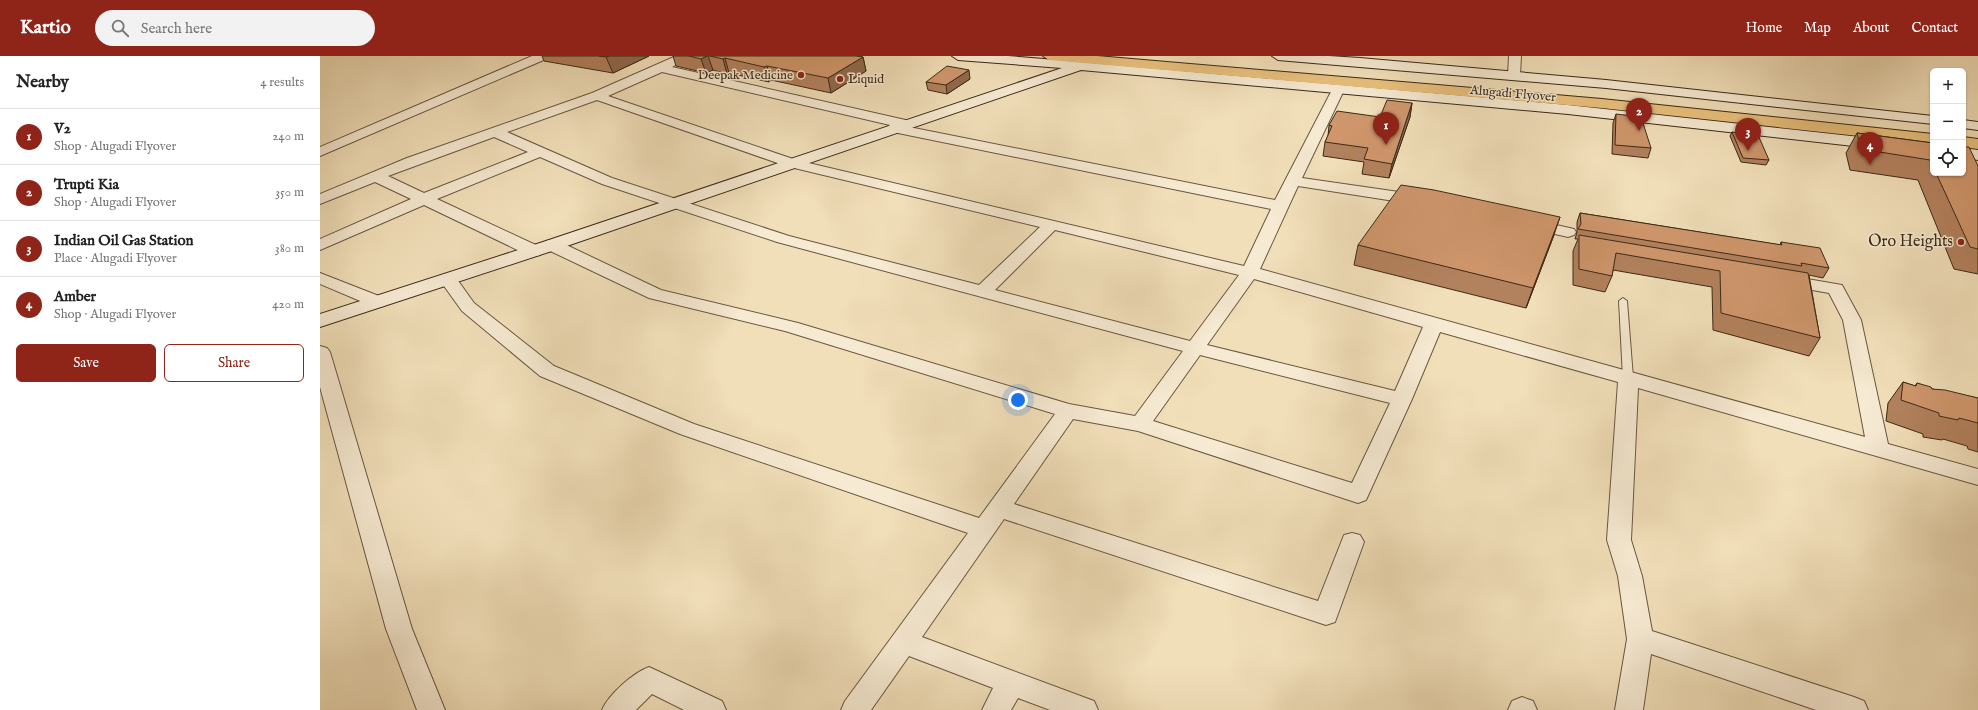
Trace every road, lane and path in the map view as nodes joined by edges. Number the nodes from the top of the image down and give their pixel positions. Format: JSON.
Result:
{"nodes":[{"id":1,"x":542,"y":56,"type":"edge"},
{"id":2,"x":686,"y":56,"type":"edge"},
{"id":3,"x":958,"y":56,"type":"edge"},
{"id":4,"x":1049,"y":56,"type":"edge"},
{"id":5,"x":1152,"y":56,"type":"edge"},
{"id":6,"x":1278,"y":56,"type":"edge"},
{"id":7,"x":1515,"y":56,"type":"edge"},
{"id":8,"x":1326,"y":58,"type":"edge"},
{"id":9,"x":1088,"y":62,"type":"junction"},
{"id":10,"x":1301,"y":62,"type":"junction"},
{"id":11,"x":662,"y":68,"type":"junction"},
{"id":12,"x":1514,"y":75,"type":"junction"},
{"id":13,"x":1339,"y":88,"type":"junction"},
{"id":14,"x":597,"y":96,"type":"junction"},
{"id":15,"x":1930,"y":120,"type":"edge"},
{"id":16,"x":1966,"y":124,"type":"edge"},
{"id":17,"x":899,"y":126,"type":"junction"},
{"id":18,"x":1978,"y":126,"type":"edge"},
{"id":19,"x":1930,"y":131,"type":"edge"},
{"id":20,"x":494,"y":132,"type":"junction"},
{"id":21,"x":1966,"y":134,"type":"edge"},
{"id":22,"x":1978,"y":136,"type":"edge"},
{"id":23,"x":1930,"y":139,"type":"edge"},
{"id":24,"x":1966,"y":142,"type":"edge"},
{"id":25,"x":1978,"y":144,"type":"edge"},
{"id":26,"x":1930,"y":150,"type":"edge"},
{"id":27,"x":320,"y":152,"type":"edge"},
{"id":28,"x":540,"y":152,"type":"junction"},
{"id":29,"x":1966,"y":153,"type":"edge"},
{"id":30,"x":1978,"y":155,"type":"edge"},
{"id":31,"x":791,"y":163,"type":"junction"},
{"id":32,"x":375,"y":176,"type":"junction"},
{"id":33,"x":1294,"y":181,"type":"junction"},
{"id":34,"x":320,"y":199,"type":"edge"},
{"id":35,"x":424,"y":199,"type":"junction"},
{"id":36,"x":1438,"y":203,"type":"edge"},
{"id":37,"x":674,"y":204,"type":"junction"},
{"id":38,"x":1280,"y":206,"type":"junction"},
{"id":39,"x":1515,"y":220,"type":"edge"},
{"id":40,"x":1051,"y":225,"type":"junction"},
{"id":41,"x":1568,"y":232,"type":"dead end"},
{"id":42,"x":320,"y":245,"type":"edge"},
{"id":43,"x":552,"y":245,"type":"junction"},
{"id":44,"x":534,"y":251,"type":"junction"},
{"id":45,"x":1250,"y":272,"type":"junction"},
{"id":46,"x":1767,"y":277,"type":"edge"},
{"id":47,"x":320,"y":278,"type":"edge"},
{"id":48,"x":448,"y":279,"type":"junction"},
{"id":49,"x":983,"y":291,"type":"junction"},
{"id":50,"x":1623,"y":301,"type":"dead end"},
{"id":51,"x":378,"y":302,"type":"junction"},
{"id":52,"x":320,"y":321,"type":"edge"},
{"id":53,"x":1434,"y":324,"type":"junction"},
{"id":54,"x":1194,"y":348,"type":"junction"},
{"id":55,"x":320,"y":352,"type":"edge"},
{"id":56,"x":1628,"y":378,"type":"junction"},
{"id":57,"x":1402,"y":398,"type":"junction"},
{"id":58,"x":1068,"y":411,"type":"junction"},
{"id":59,"x":1140,"y":424,"type":"junction"},
{"id":60,"x":1878,"y":449,"type":"junction"},
{"id":61,"x":1978,"y":477,"type":"edge"},
{"id":62,"x":999,"y":508,"type":"junction"},
{"id":63,"x":984,"y":529,"type":"junction"},
{"id":64,"x":1352,"y":542,"type":"dead end"},
{"id":65,"x":1640,"y":639,"type":"junction"},
{"id":66,"x":903,"y":642,"type":"junction"},
{"id":67,"x":1011,"y":683,"type":"junction"},
{"id":68,"x":431,"y":710,"type":"edge"},
{"id":69,"x":616,"y":710,"type":"edge"},
{"id":70,"x":712,"y":710,"type":"edge"},
{"id":71,"x":855,"y":710,"type":"edge"},
{"id":72,"x":996,"y":710,"type":"edge"},
{"id":73,"x":1084,"y":710,"type":"edge"},
{"id":74,"x":1629,"y":710,"type":"edge"},
{"id":75,"x":1854,"y":710,"type":"edge"}],
"edges":[{"from":1,"to":27,"type":"street"},
{"from":2,"to":11,"type":"street"},
{"from":3,"to":9,"type":"street"},
{"from":4,"to":9,"type":"highway","name":"Alugadi Flyover"},
{"from":5,"to":10,"type":"highway","name":"Alugadi Flyover"},
{"from":6,"to":10,"type":"street"},
{"from":7,"to":12,"type":"street"},
{"from":8,"to":10,"type":"street"},
{"from":8,"to":12,"type":"street"},
{"from":9,"to":13,"type":"street"},
{"from":9,"to":17,"type":"street"},
{"from":9,"to":23,"type":"highway","name":"Alugadi Flyover"},
{"from":10,"to":19,"type":"highway","name":"Alugadi Flyover"},
{"from":11,"to":14,"type":"street"},
{"from":11,"to":17,"type":"street"},
{"from":12,"to":15,"type":"street"},
{"from":13,"to":26,"type":"street"},
{"from":13,"to":33,"type":"street"},
{"from":14,"to":20,"type":"street"},
{"from":14,"to":31,"type":"street"},
{"from":16,"to":18,"type":"street"},
{"from":17,"to":31,"type":"street"},
{"from":17,"to":38,"type":"street"},
{"from":20,"to":28,"type":"street"},
{"from":20,"to":32,"type":"street"},
{"from":21,"to":22,"type":"highway"},
{"from":24,"to":25,"type":"highway"},
{"from":28,"to":35,"type":"street"},
{"from":28,"to":37,"type":"street"},
{"from":29,"to":30,"type":"street"},
{"from":31,"to":37,"type":"street"},
{"from":31,"to":40,"type":"street"},
{"from":32,"to":34,"type":"street"},
{"from":32,"to":35,"type":"street"},
{"from":33,"to":36,"type":"street"},
{"from":33,"to":38,"type":"street"},
{"from":35,"to":42,"type":"street"},
{"from":35,"to":44,"type":"street"},
{"from":37,"to":43,"type":"street"},
{"from":37,"to":49,"type":"street"},
{"from":38,"to":45,"type":"street"},
{"from":39,"to":41,"type":"street"},
{"from":40,"to":45,"type":"street"},
{"from":40,"to":49,"type":"street"},
{"from":43,"to":44,"type":"street"},
{"from":43,"to":58,"type":"street"},
{"from":44,"to":48,"type":"street"},
{"from":45,"to":53,"type":"street"},
{"from":45,"to":54,"type":"street"},
{"from":46,"to":60,"type":"street"},
{"from":47,"to":51,"type":"street"},
{"from":48,"to":51,"type":"street"},
{"from":48,"to":63,"type":"street"},
{"from":49,"to":54,"type":"street"},
{"from":50,"to":56,"type":"lane"},
{"from":51,"to":52,"type":"street"},
{"from":53,"to":56,"type":"street"},
{"from":53,"to":57,"type":"street"},
{"from":54,"to":57,"type":"street"},
{"from":54,"to":59,"type":"street"},
{"from":55,"to":68,"type":"street"},
{"from":56,"to":60,"type":"street"},
{"from":56,"to":65,"type":"street"},
{"from":57,"to":59,"type":"street"},
{"from":58,"to":59,"type":"street"},
{"from":58,"to":62,"type":"street"},
{"from":60,"to":61,"type":"street"},
{"from":62,"to":63,"type":"street"},
{"from":62,"to":64,"type":"street"},
{"from":63,"to":66,"type":"street"},
{"from":65,"to":74,"type":"street"},
{"from":65,"to":75,"type":"street"},
{"from":66,"to":67,"type":"street"},
{"from":66,"to":71,"type":"street"},
{"from":67,"to":72,"type":"street"},
{"from":67,"to":73,"type":"street"},
{"from":69,"to":70,"type":"street"}]}
